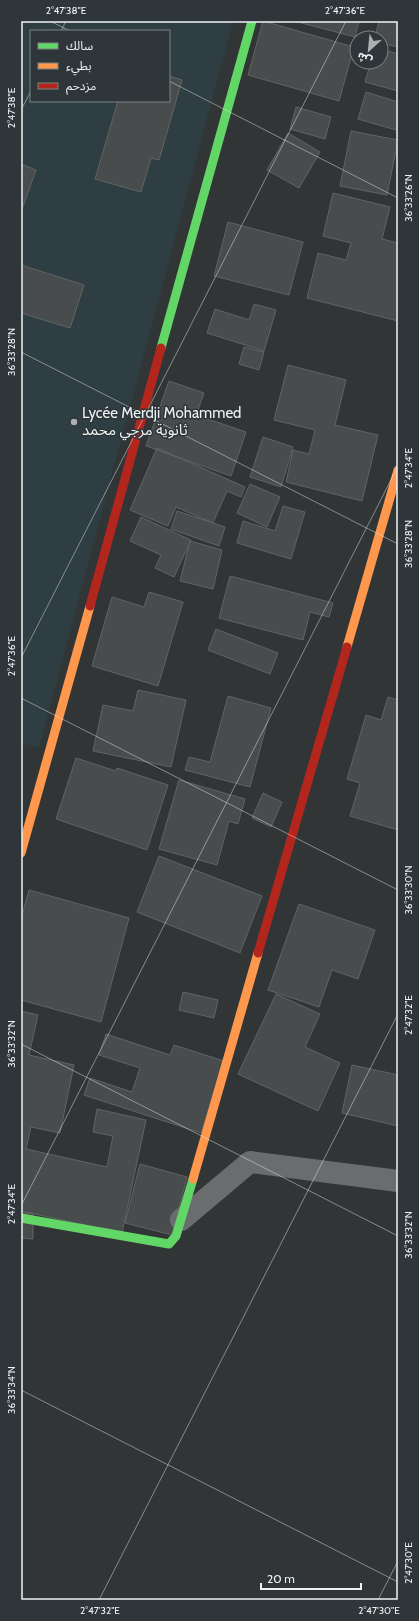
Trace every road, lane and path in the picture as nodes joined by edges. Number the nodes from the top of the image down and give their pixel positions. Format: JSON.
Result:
{"nodes":[{"id":1,"x":252,"y":21,"type":"edge"},
{"id":2,"x":398,"y":470,"type":"edge"},
{"id":3,"x":21,"y":853,"type":"edge"},
{"id":4,"x":398,"y":1181,"type":"edge"},
{"id":5,"x":21,"y":1218,"type":"edge"},
{"id":6,"x":181,"y":1220,"type":"junction"}],
"edges":[{"from":1,"to":3,"type":"street"},
{"from":2,"to":6,"type":"street"},
{"from":4,"to":6,"type":"street"},
{"from":5,"to":6,"type":"street"}]}
